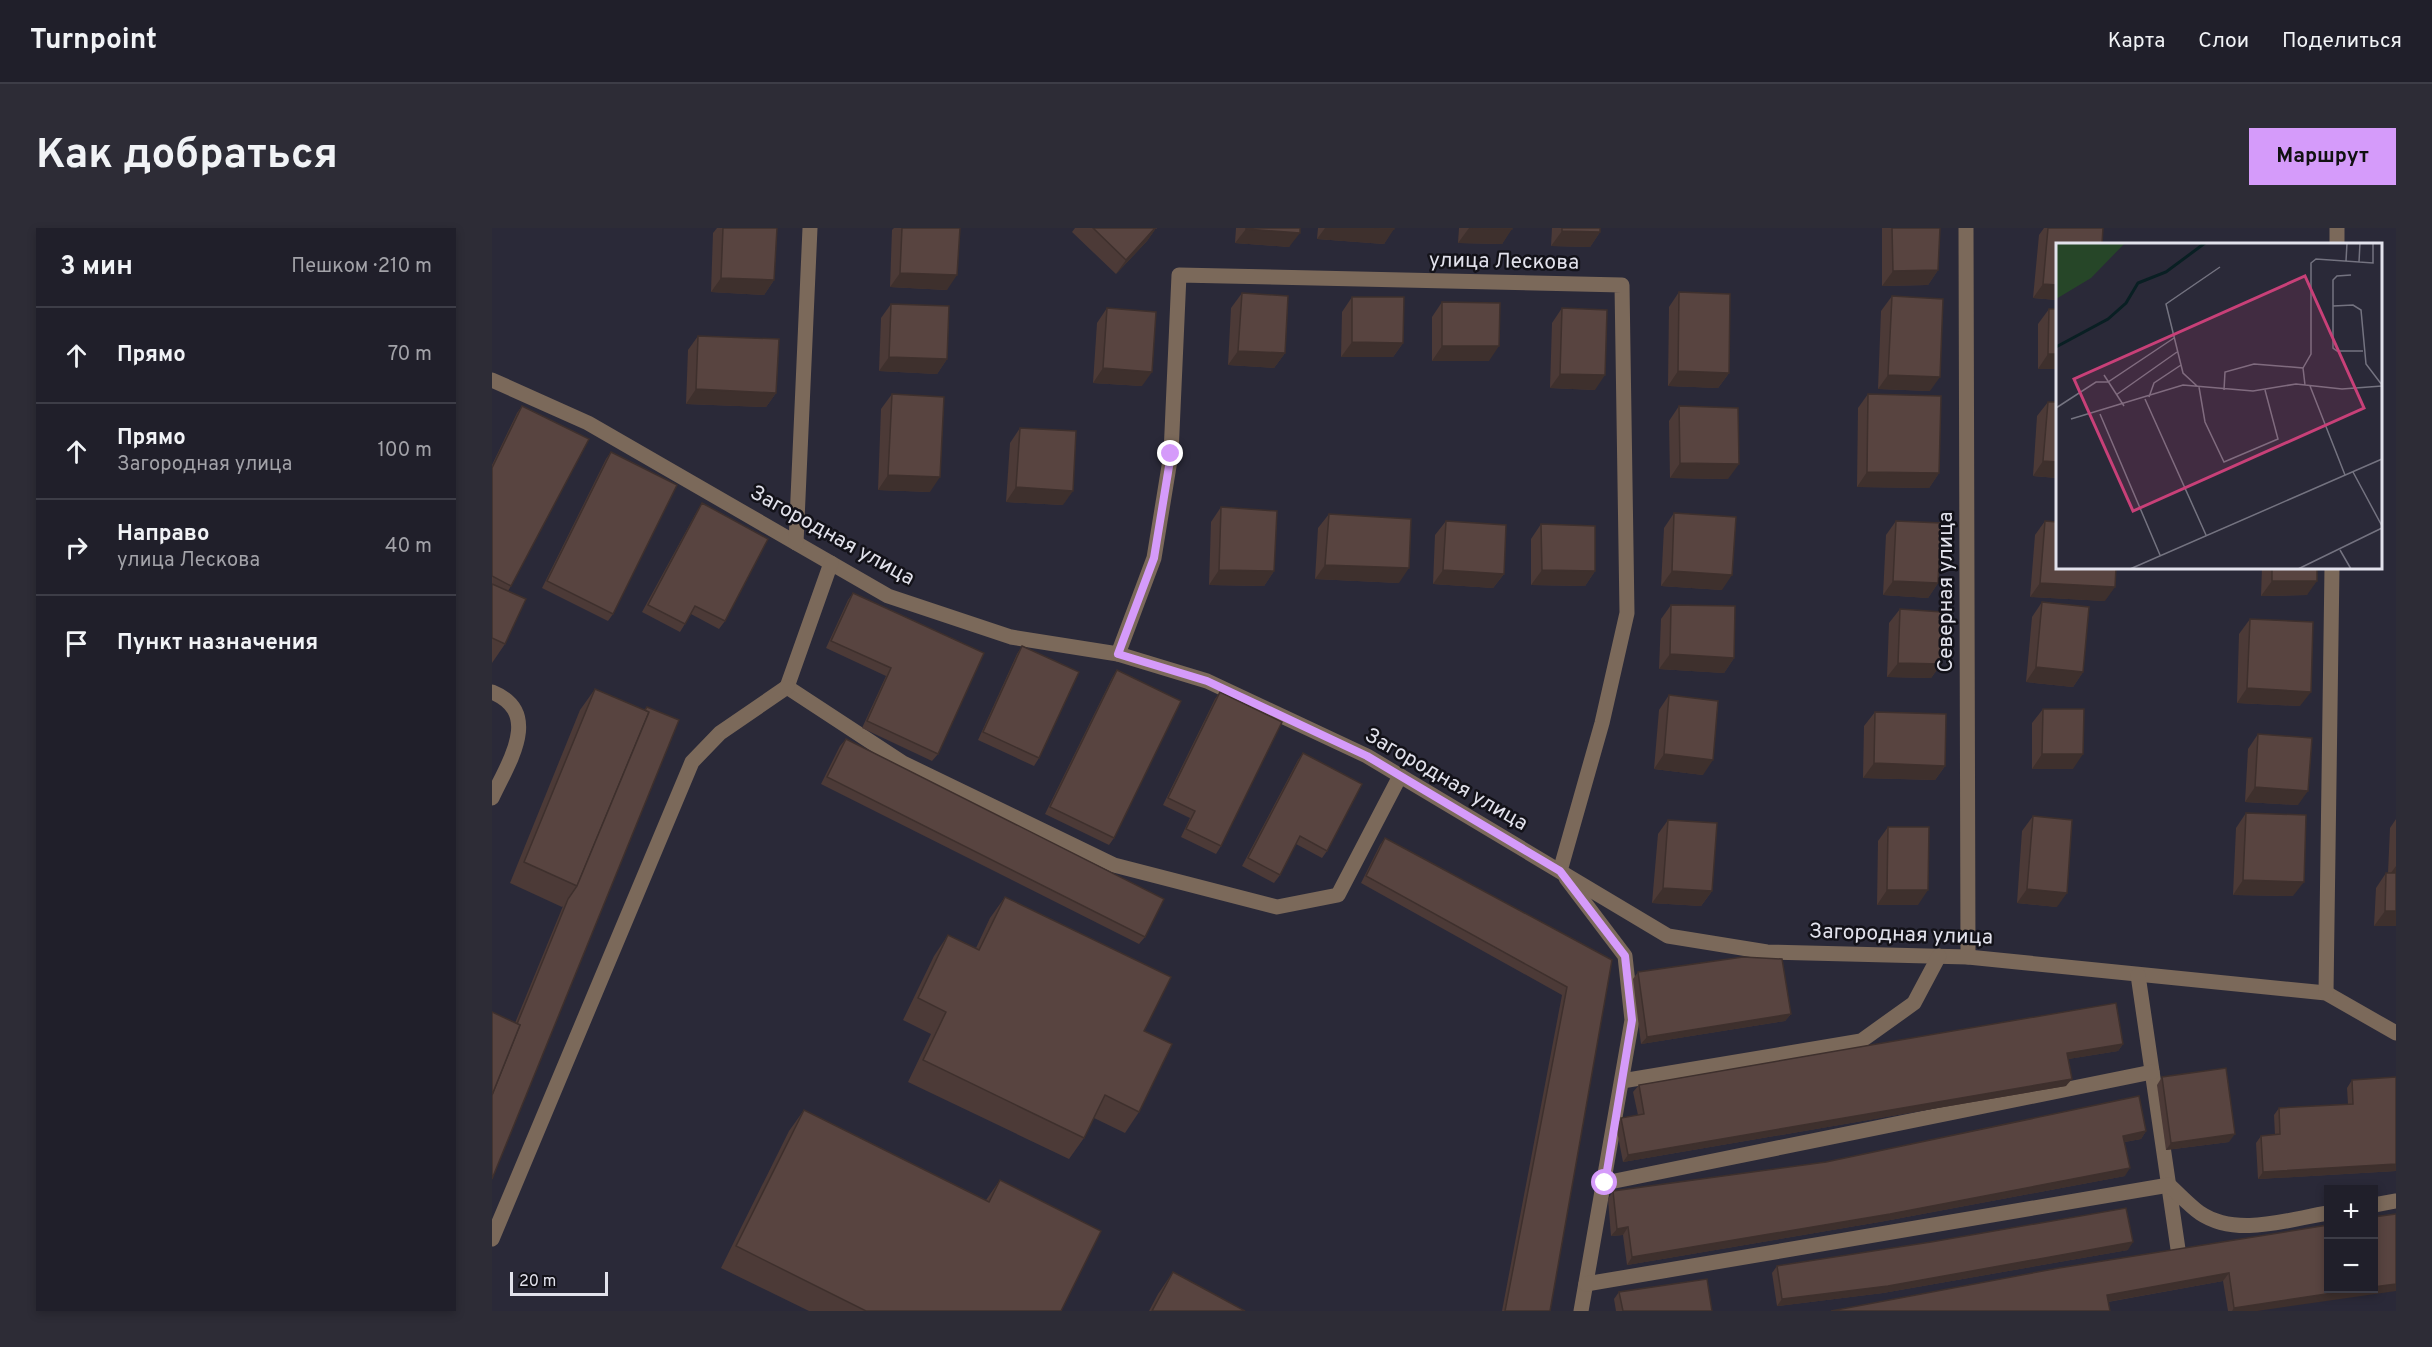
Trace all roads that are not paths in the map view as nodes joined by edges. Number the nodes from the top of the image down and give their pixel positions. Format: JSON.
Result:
{"nodes":[{"id":1,"x":810,"y":228,"type":"edge"},
{"id":2,"x":1966,"y":228,"type":"edge"},
{"id":3,"x":492,"y":380,"type":"edge"},
{"id":4,"x":796,"y":543,"type":"junction"},
{"id":5,"x":831,"y":563,"type":"junction"},
{"id":6,"x":2332,"y":568,"type":"edge"},
{"id":7,"x":1118,"y":654,"type":"junction"},
{"id":8,"x":787,"y":687,"type":"junction"},
{"id":9,"x":492,"y":692,"type":"edge"},
{"id":10,"x":1400,"y":776,"type":"junction"},
{"id":11,"x":492,"y":798,"type":"edge"},
{"id":12,"x":1560,"y":871,"type":"junction"},
{"id":13,"x":1939,"y":956,"type":"junction"},
{"id":14,"x":1968,"y":957,"type":"junction"},
{"id":15,"x":2138,"y":975,"type":"junction"},
{"id":16,"x":2326,"y":993,"type":"junction"},
{"id":17,"x":2396,"y":1034,"type":"edge"},
{"id":18,"x":2152,"y":1072,"type":"junction"},
{"id":19,"x":1622,"y":1081,"type":"junction"},
{"id":20,"x":1605,"y":1183,"type":"junction"},
{"id":21,"x":2169,"y":1185,"type":"junction"},
{"id":22,"x":2396,"y":1201,"type":"edge"},
{"id":23,"x":2378,"y":1204,"type":"edge"},
{"id":24,"x":2324,"y":1214,"type":"edge"},
{"id":25,"x":492,"y":1239,"type":"edge"},
{"id":26,"x":2178,"y":1249,"type":"edge"},
{"id":27,"x":1586,"y":1284,"type":"junction"},
{"id":28,"x":1581,"y":1311,"type":"edge"}],
"edges":[{"from":1,"to":4,"type":"street"},
{"from":2,"to":14,"type":"street","name":"Северная улица"},
{"from":3,"to":4,"type":"street","name":"Загородная улица"},
{"from":4,"to":5,"type":"street","name":"Загородная улица"},
{"from":5,"to":7,"type":"street","name":"Загородная улица"},
{"from":5,"to":8,"type":"street"},
{"from":6,"to":16,"type":"street"},
{"from":7,"to":10,"type":"street","name":"Загородная улица"},
{"from":7,"to":12,"type":"street","name":"улица Лескова"},
{"from":8,"to":10,"type":"street"},
{"from":8,"to":25,"type":"street"},
{"from":9,"to":11,"type":"street"},
{"from":10,"to":12,"type":"street","name":"Загородная улица"},
{"from":12,"to":13,"type":"street","name":"Загородная улица"},
{"from":12,"to":19,"type":"street"},
{"from":13,"to":14,"type":"street","name":"Загородная улица"},
{"from":13,"to":19,"type":"street"},
{"from":14,"to":15,"type":"street","name":"Загородная улица"},
{"from":15,"to":16,"type":"street","name":"Загородная улица"},
{"from":15,"to":18,"type":"street"},
{"from":16,"to":17,"type":"street"},
{"from":18,"to":20,"type":"street"},
{"from":18,"to":21,"type":"street"},
{"from":19,"to":20,"type":"street"},
{"from":20,"to":27,"type":"street"},
{"from":21,"to":24,"type":"street"},
{"from":21,"to":26,"type":"street"},
{"from":21,"to":27,"type":"street"},
{"from":22,"to":23,"type":"street"},
{"from":27,"to":28,"type":"street"}]}
